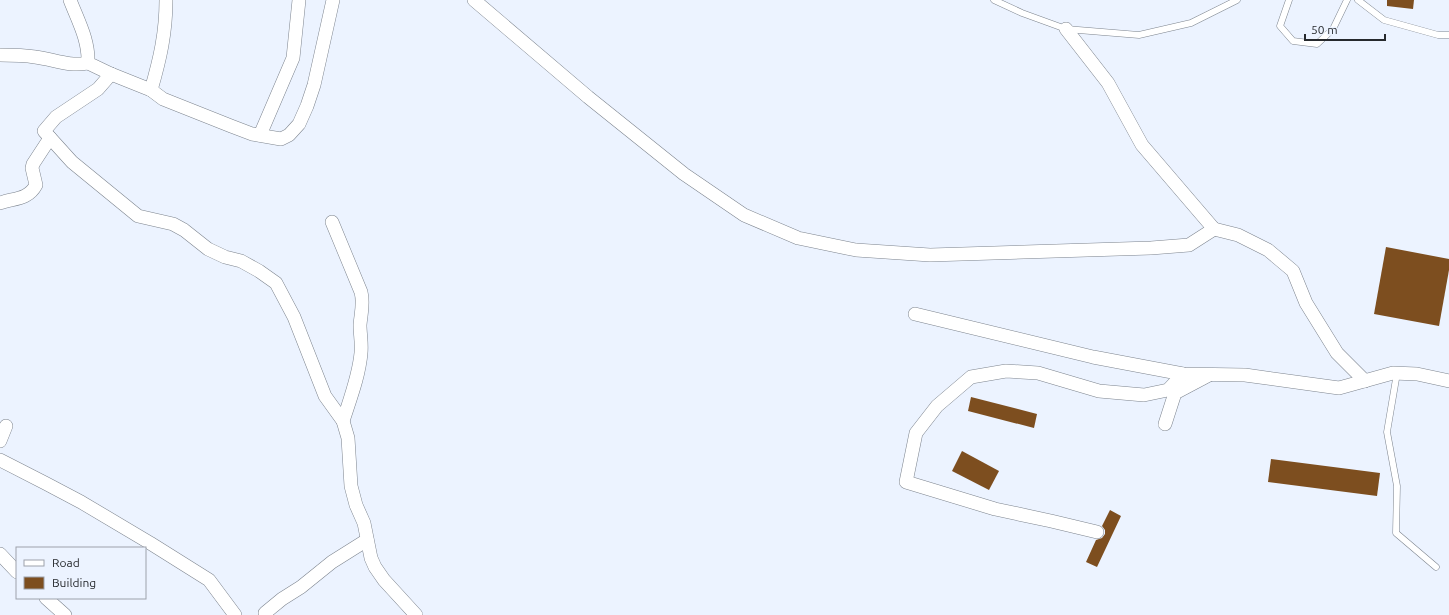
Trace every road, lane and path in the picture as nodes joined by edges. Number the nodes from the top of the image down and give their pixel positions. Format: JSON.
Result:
{"nodes":[{"id":1,"x":70,"y":0,"type":"edge"},
{"id":2,"x":166,"y":0,"type":"edge"},
{"id":3,"x":299,"y":0,"type":"edge"},
{"id":4,"x":333,"y":0,"type":"edge"},
{"id":5,"x":474,"y":0,"type":"edge"},
{"id":6,"x":994,"y":0,"type":"edge"},
{"id":7,"x":1237,"y":0,"type":"edge"},
{"id":8,"x":1289,"y":0,"type":"edge"},
{"id":9,"x":1347,"y":0,"type":"edge"},
{"id":10,"x":1358,"y":0,"type":"edge"},
{"id":11,"x":1066,"y":29,"type":"junction"},
{"id":12,"x":1449,"y":35,"type":"edge"},
{"id":13,"x":0,"y":55,"type":"edge"},
{"id":14,"x":88,"y":63,"type":"junction"},
{"id":15,"x":111,"y":74,"type":"junction"},
{"id":16,"x":151,"y":90,"type":"junction"},
{"id":17,"x":260,"y":135,"type":"junction"},
{"id":18,"x":50,"y":138,"type":"junction"},
{"id":19,"x":0,"y":203,"type":"edge"},
{"id":20,"x":332,"y":222,"type":"dead end"},
{"id":21,"x":1214,"y":229,"type":"junction"},
{"id":22,"x":915,"y":314,"type":"dead end"},
{"id":23,"x":1397,"y":373,"type":"junction"},
{"id":24,"x":1182,"y":374,"type":"junction"},
{"id":25,"x":1211,"y":374,"type":"junction"},
{"id":26,"x":1365,"y":381,"type":"junction"},
{"id":27,"x":1449,"y":381,"type":"edge"},
{"id":28,"x":343,"y":421,"type":"junction"},
{"id":29,"x":1165,"y":424,"type":"dead end"},
{"id":30,"x":6,"y":426,"type":"dead end"},
{"id":31,"x":0,"y":441,"type":"edge"},
{"id":32,"x":0,"y":460,"type":"edge"},
{"id":33,"x":1098,"y":532,"type":"dead end"},
{"id":34,"x":368,"y":540,"type":"junction"},
{"id":35,"x":0,"y":554,"type":"edge"},
{"id":36,"x":1436,"y":567,"type":"dead end"},
{"id":37,"x":16,"y":571,"type":"edge"},
{"id":38,"x":47,"y":599,"type":"edge"},
{"id":39,"x":265,"y":613,"type":"dead end"},
{"id":40,"x":65,"y":615,"type":"edge"},
{"id":41,"x":235,"y":615,"type":"edge"},
{"id":42,"x":416,"y":615,"type":"edge"}],
"edges":[{"from":1,"to":14,"type":"street"},
{"from":2,"to":16,"type":"street"},
{"from":3,"to":17,"type":"street"},
{"from":4,"to":17,"type":"street"},
{"from":5,"to":21,"type":"street"},
{"from":6,"to":11,"type":"lane"},
{"from":7,"to":11,"type":"lane"},
{"from":8,"to":9,"type":"lane"},
{"from":10,"to":12,"type":"lane"},
{"from":11,"to":21,"type":"street"},
{"from":13,"to":14,"type":"street"},
{"from":14,"to":15,"type":"street"},
{"from":15,"to":16,"type":"street"},
{"from":15,"to":18,"type":"street"},
{"from":16,"to":17,"type":"street"},
{"from":18,"to":19,"type":"street"},
{"from":18,"to":28,"type":"street"},
{"from":20,"to":28,"type":"street"},
{"from":21,"to":26,"type":"street"},
{"from":22,"to":24,"type":"street"},
{"from":23,"to":26,"type":"street"},
{"from":23,"to":27,"type":"street"},
{"from":23,"to":36,"type":"lane"},
{"from":24,"to":25,"type":"street"},
{"from":24,"to":33,"type":"street"},
{"from":25,"to":26,"type":"street"},
{"from":25,"to":29,"type":"street"},
{"from":28,"to":34,"type":"street"},
{"from":30,"to":31,"type":"street"},
{"from":32,"to":41,"type":"street"},
{"from":34,"to":39,"type":"street"},
{"from":34,"to":42,"type":"street"},
{"from":35,"to":37,"type":"street"},
{"from":38,"to":40,"type":"street"}]}
